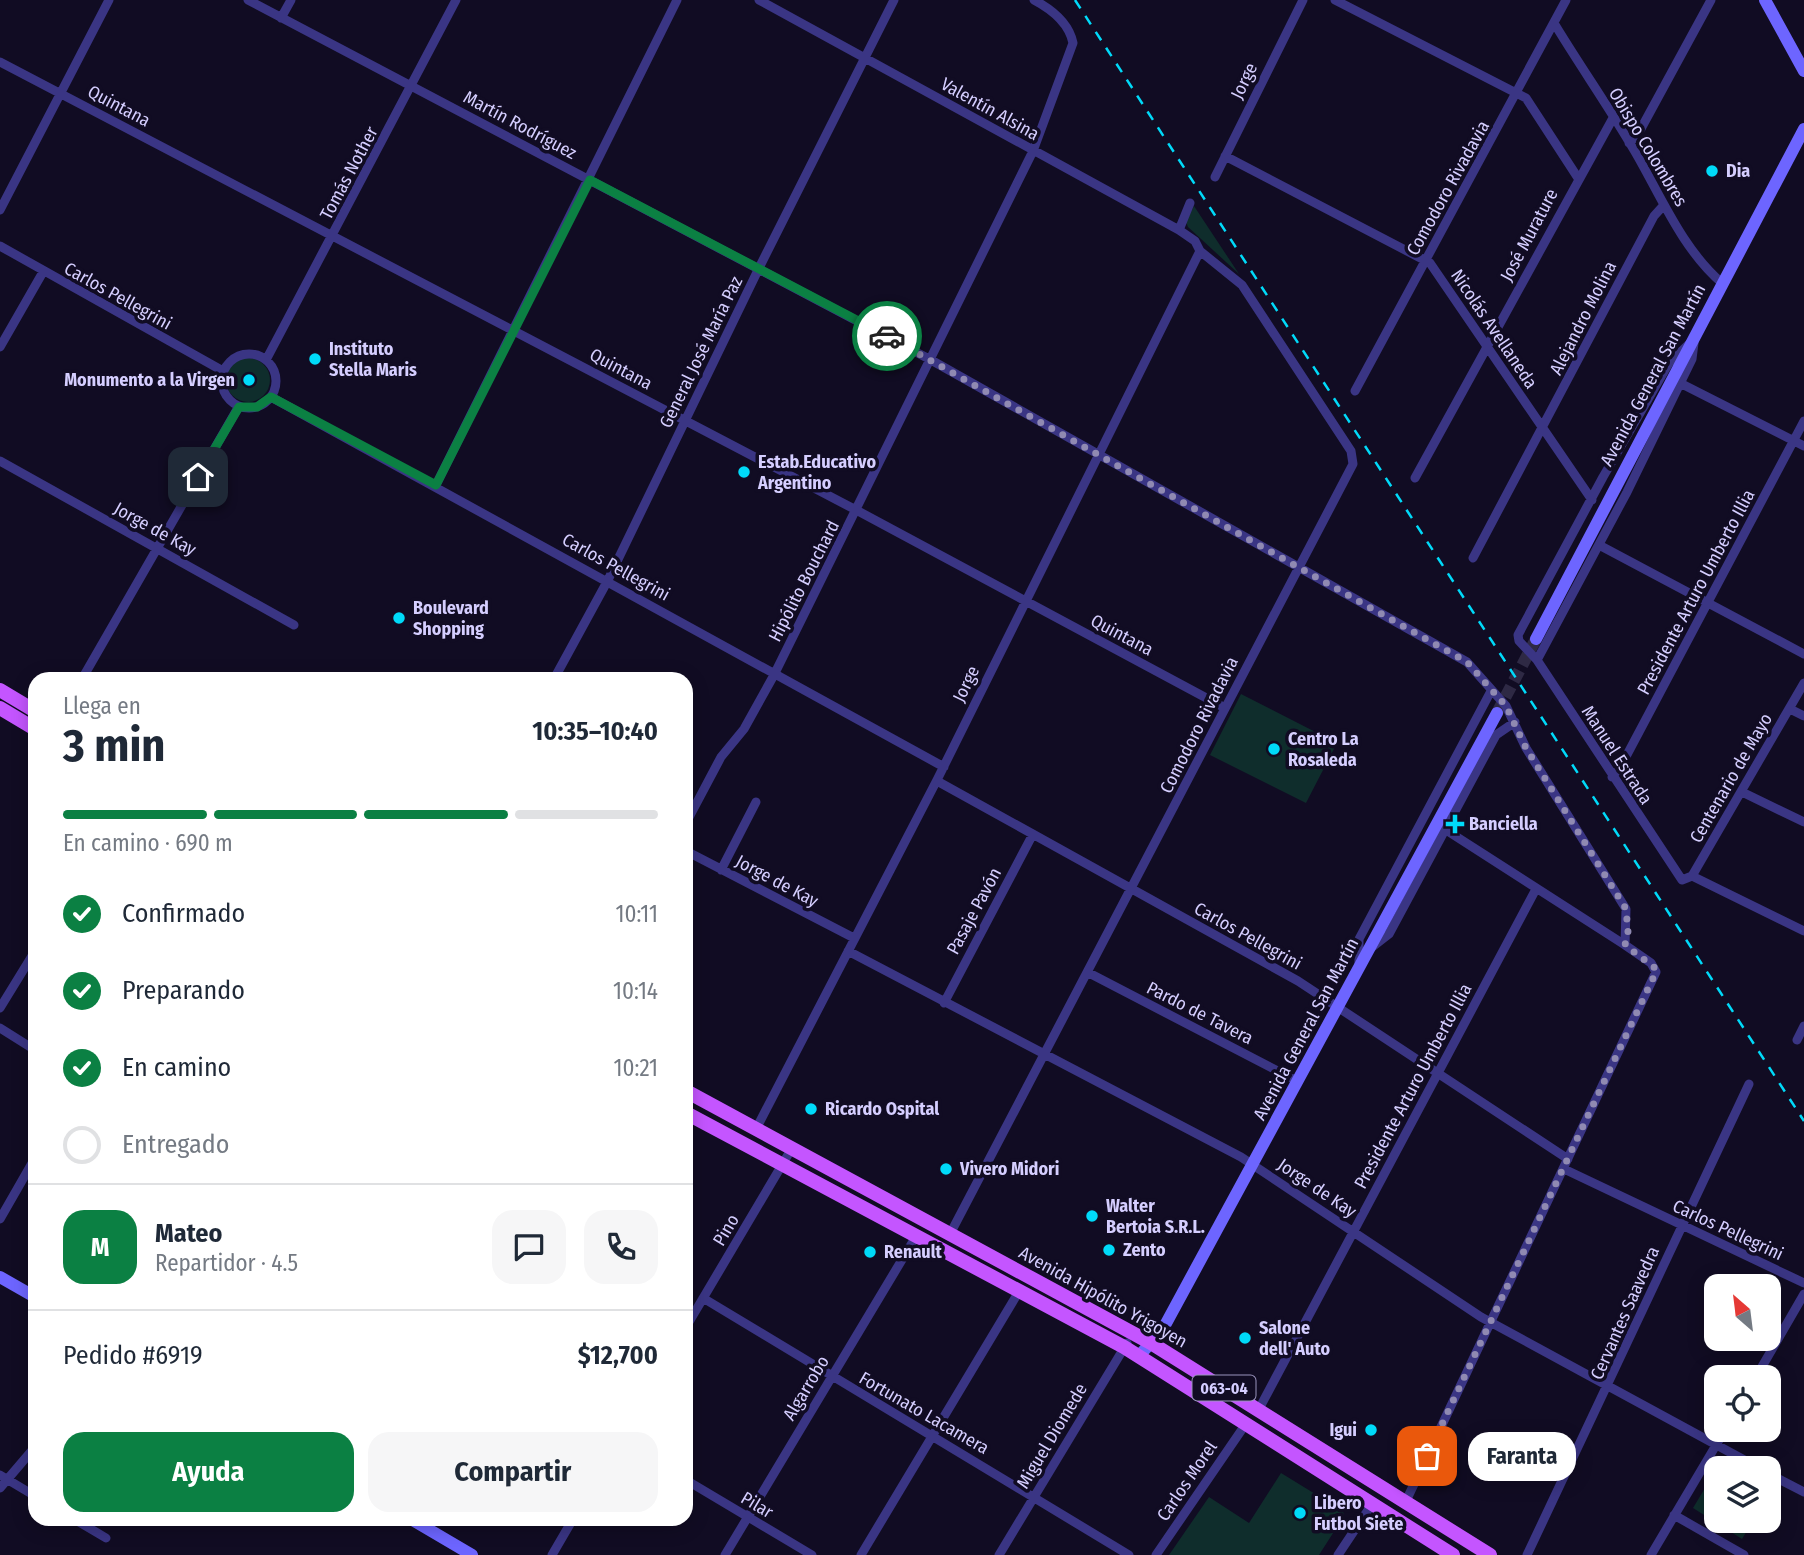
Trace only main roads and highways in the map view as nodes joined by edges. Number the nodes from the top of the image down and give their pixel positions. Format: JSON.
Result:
{"nodes":[{"id":1,"x":1765,"y":0,"type":"edge"},
{"id":2,"x":1804,"y":71,"type":"edge"},
{"id":3,"x":1804,"y":129,"type":"edge"},
{"id":4,"x":1531,"y":643,"type":"tunnel mouth"},
{"id":5,"x":2,"y":700,"type":"edge"},
{"id":6,"x":28,"y":709,"type":"edge"},
{"id":7,"x":1497,"y":712,"type":"tunnel mouth"},
{"id":8,"x":28,"y":723,"type":"edge"},
{"id":9,"x":693,"y":1095,"type":"edge"},
{"id":10,"x":693,"y":1117,"type":"edge"},
{"id":11,"x":0,"y":1277,"type":"edge"},
{"id":12,"x":28,"y":1293,"type":"edge"},
{"id":13,"x":1151,"y":1343,"type":"junction"},
{"id":14,"x":1139,"y":1356,"type":"junction"},
{"id":15,"x":423,"y":1526,"type":"edge"},
{"id":16,"x":472,"y":1555,"type":"edge"},
{"id":17,"x":1453,"y":1555,"type":"edge"},
{"id":18,"x":1490,"y":1555,"type":"edge"}],
"edges":[{"from":1,"to":2,"type":"main road"},
{"from":3,"to":4,"type":"main road","name":"Avenida General San Martín"},
{"from":5,"to":6,"type":"main road"},
{"from":5,"to":8,"type":"main road"},
{"from":7,"to":13,"type":"main road","name":"Avenida General San Martín"},
{"from":9,"to":13,"type":"main road","name":"Avenida Hipólito Yrigoyen","number":"063-04"},
{"from":10,"to":14,"type":"main road","name":"Avenida Hipólito Yrigoyen","number":"063-04"},
{"from":11,"to":12,"type":"main road"},
{"from":13,"to":14,"type":"main road","name":"Avenida General San Martín"},
{"from":13,"to":18,"type":"main road","name":"Avenida Hipólito Yrigoyen","number":"063-04"},
{"from":14,"to":17,"type":"main road","name":"Avenida Hipólito Yrigoyen","number":"063-04"},
{"from":15,"to":16,"type":"main road"}]}
